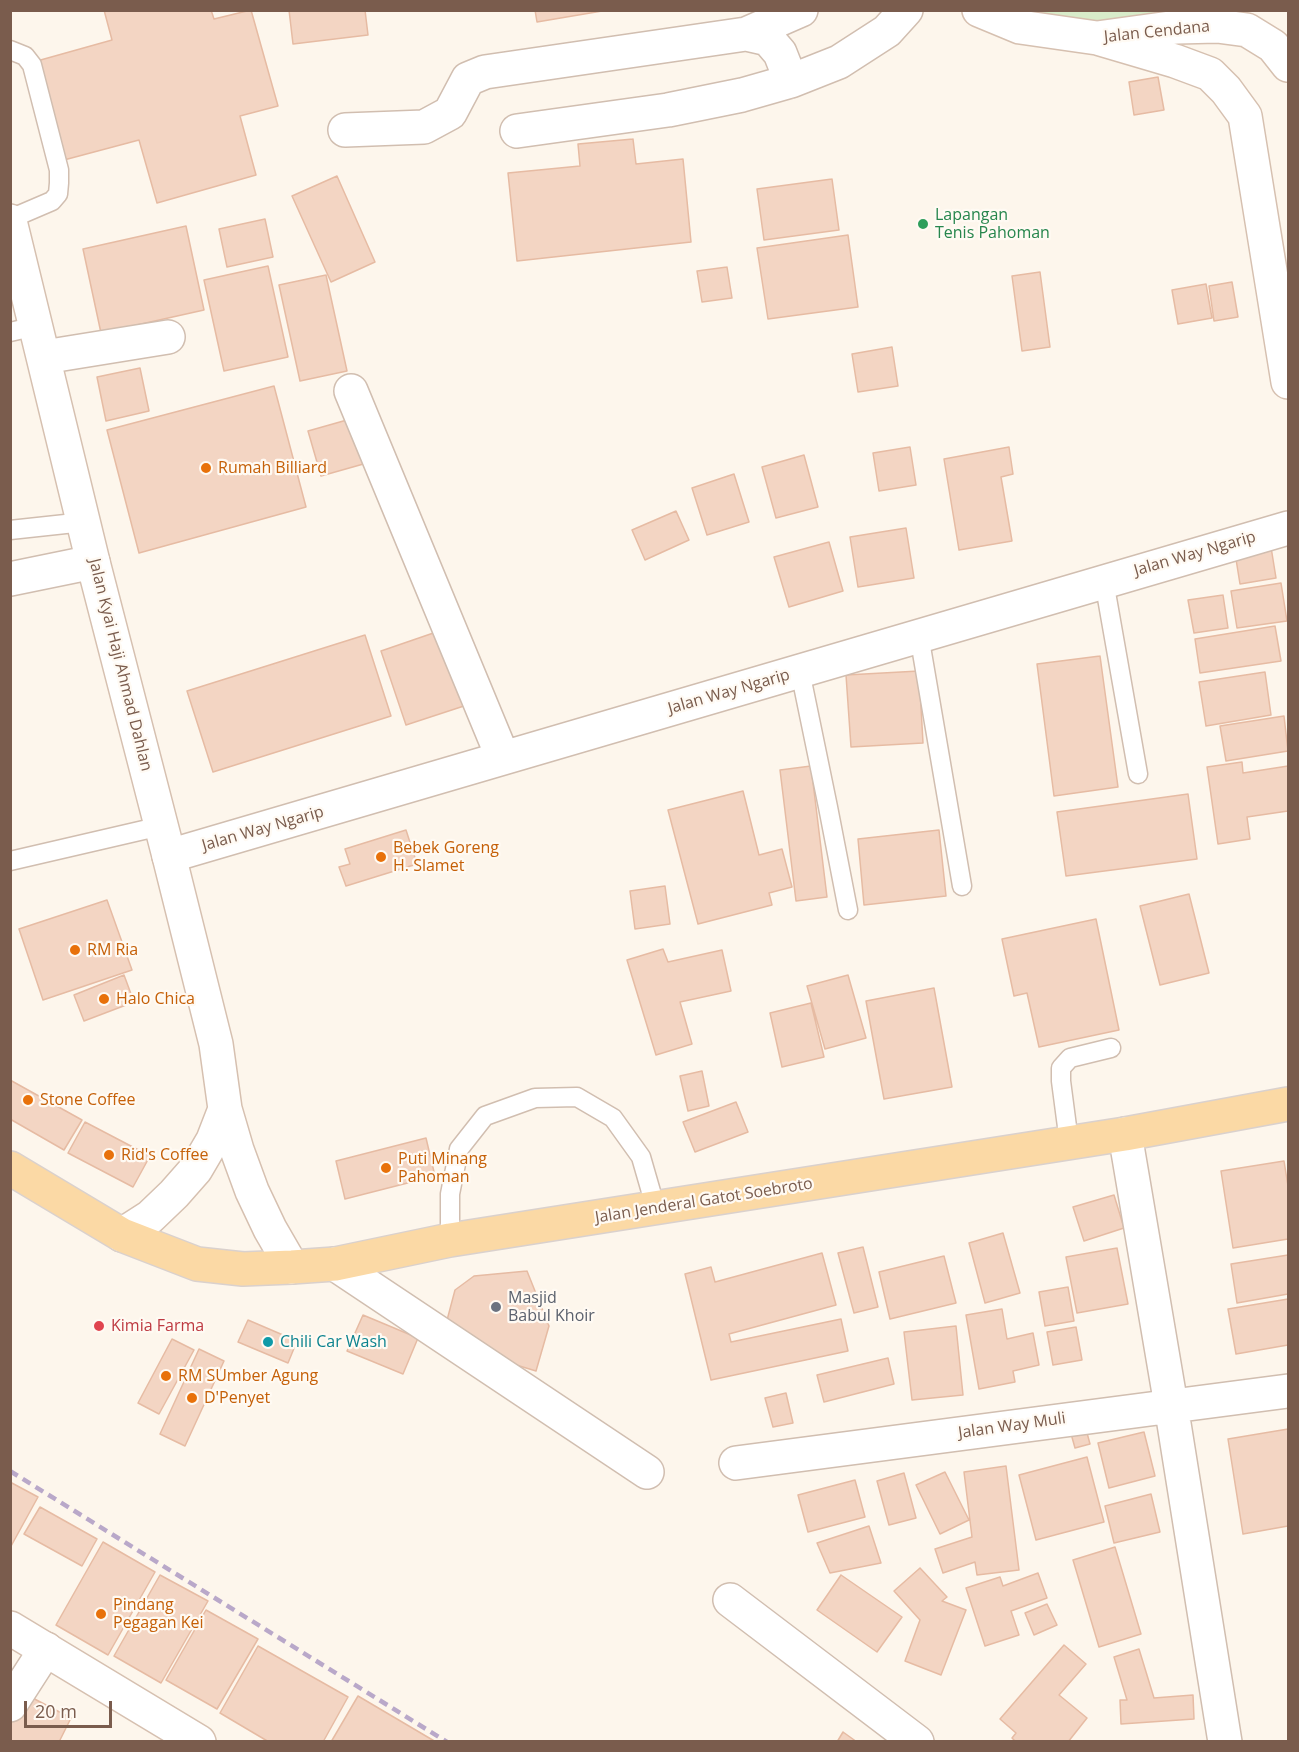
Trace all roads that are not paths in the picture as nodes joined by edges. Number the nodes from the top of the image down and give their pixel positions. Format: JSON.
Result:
{"nodes":[{"id":1,"x":801,"y":10,"type":"edge"},
{"id":2,"x":906,"y":10,"type":"edge"},
{"id":3,"x":979,"y":10,"type":"edge"},
{"id":4,"x":746,"y":34,"type":"junction"},
{"id":5,"x":1097,"y":38,"type":"junction"},
{"id":6,"x":10,"y":50,"type":"edge"},
{"id":7,"x":1288,"y":65,"type":"edge"},
{"id":8,"x":791,"y":81,"type":"junction"},
{"id":9,"x":345,"y":130,"type":"dead end"},
{"id":10,"x":517,"y":131,"type":"dead end"},
{"id":11,"x":10,"y":220,"type":"edge"},
{"id":12,"x":168,"y":337,"type":"dead end"},
{"id":13,"x":30,"y":339,"type":"edge"},
{"id":14,"x":1288,"y":382,"type":"edge"},
{"id":15,"x":351,"y":391,"type":"dead end"},
{"id":16,"x":84,"y":522,"type":"junction"},
{"id":17,"x":1288,"y":528,"type":"edge"},
{"id":18,"x":10,"y":530,"type":"edge"},
{"id":19,"x":93,"y":562,"type":"junction"},
{"id":20,"x":10,"y":579,"type":"edge"},
{"id":21,"x":1104,"y":581,"type":"junction"},
{"id":22,"x":919,"y":635,"type":"junction"},
{"id":23,"x":800,"y":671,"type":"junction"},
{"id":24,"x":503,"y":758,"type":"junction"},
{"id":25,"x":1138,"y":774,"type":"dead end"},
{"id":26,"x":165,"y":841,"type":"junction"},
{"id":27,"x":10,"y":861,"type":"edge"},
{"id":28,"x":962,"y":886,"type":"dead end"},
{"id":29,"x":848,"y":910,"type":"dead end"},
{"id":30,"x":1111,"y":1048,"type":"dead end"},
{"id":31,"x":1288,"y":1082,"type":"edge"},
{"id":32,"x":1273,"y":1107,"type":"edge"},
{"id":33,"x":225,"y":1109,"type":"junction"},
{"id":34,"x":1125,"y":1134,"type":"junction"},
{"id":35,"x":1069,"y":1142,"type":"junction"},
{"id":36,"x":10,"y":1168,"type":"edge"},
{"id":37,"x":656,"y":1209,"type":"junction"},
{"id":38,"x":122,"y":1235,"type":"junction"},
{"id":39,"x":450,"y":1240,"type":"junction"},
{"id":40,"x":335,"y":1264,"type":"junction"},
{"id":41,"x":292,"y":1267,"type":"junction"},
{"id":42,"x":1288,"y":1390,"type":"edge"},
{"id":43,"x":1171,"y":1405,"type":"junction"},
{"id":44,"x":736,"y":1463,"type":"dead end"},
{"id":45,"x":646,"y":1472,"type":"dead end"},
{"id":46,"x":730,"y":1600,"type":"dead end"},
{"id":47,"x":10,"y":1628,"type":"edge"},
{"id":48,"x":46,"y":1649,"type":"junction"},
{"id":49,"x":10,"y":1705,"type":"edge"},
{"id":50,"x":199,"y":1742,"type":"edge"},
{"id":51,"x":917,"y":1742,"type":"edge"},
{"id":52,"x":1225,"y":1742,"type":"edge"}],
"edges":[{"from":1,"to":4,"type":"street"},
{"from":2,"to":8,"type":"street"},
{"from":3,"to":5,"type":"street","name":"Jalan Cendana"},
{"from":4,"to":8,"type":"street"},
{"from":4,"to":9,"type":"street"},
{"from":5,"to":7,"type":"street","name":"Jalan Cendana"},
{"from":5,"to":14,"type":"street"},
{"from":6,"to":11,"type":"lane"},
{"from":8,"to":10,"type":"street"},
{"from":11,"to":13,"type":"street","name":"Jalan Kyai Haji Ahmad Dahlan"},
{"from":12,"to":13,"type":"street"},
{"from":13,"to":16,"type":"street","name":"Jalan Kyai Haji Ahmad Dahlan"},
{"from":15,"to":24,"type":"street"},
{"from":16,"to":18,"type":"lane"},
{"from":16,"to":19,"type":"street","name":"Jalan Kyai Haji Ahmad Dahlan"},
{"from":17,"to":21,"type":"street","name":"Jalan Way Ngarip"},
{"from":19,"to":20,"type":"street"},
{"from":19,"to":26,"type":"street","name":"Jalan Kyai Haji Ahmad Dahlan"},
{"from":21,"to":22,"type":"street","name":"Jalan Way Ngarip"},
{"from":21,"to":25,"type":"lane"},
{"from":22,"to":23,"type":"street","name":"Jalan Way Ngarip"},
{"from":22,"to":28,"type":"lane"},
{"from":23,"to":24,"type":"street","name":"Jalan Way Ngarip"},
{"from":23,"to":29,"type":"lane"},
{"from":24,"to":26,"type":"street","name":"Jalan Way Ngarip"},
{"from":26,"to":27,"type":"lane"},
{"from":26,"to":33,"type":"street","name":"Jalan Kyai Haji Ahmad Dahlan"},
{"from":30,"to":35,"type":"lane"},
{"from":31,"to":32,"type":"main road"},
{"from":32,"to":34,"type":"main road","name":"Jalan Jenderal Gatot Soebroto"},
{"from":33,"to":38,"type":"street"},
{"from":33,"to":41,"type":"street","name":"Jalan Kyai Haji Ahmad Dahlan"},
{"from":34,"to":35,"type":"main road","name":"Jalan Jenderal Gatot Soebroto"},
{"from":34,"to":43,"type":"street"},
{"from":35,"to":37,"type":"main road","name":"Jalan Jenderal Gatot Soebroto"},
{"from":36,"to":38,"type":"main road","name":"Jalan Jenderal Gatot Soebroto"},
{"from":37,"to":39,"type":"main road","name":"Jalan Jenderal Gatot Soebroto"},
{"from":37,"to":39,"type":"lane"},
{"from":38,"to":41,"type":"main road","name":"Jalan Jenderal Gatot Soebroto"},
{"from":39,"to":40,"type":"main road","name":"Jalan Jenderal Gatot Soebroto"},
{"from":40,"to":41,"type":"main road","name":"Jalan Jenderal Gatot Soebroto"},
{"from":40,"to":45,"type":"street"},
{"from":42,"to":43,"type":"street","name":"Jalan Way Muli"},
{"from":43,"to":44,"type":"street","name":"Jalan Way Muli"},
{"from":43,"to":52,"type":"street"},
{"from":46,"to":51,"type":"street"},
{"from":47,"to":48,"type":"street"},
{"from":48,"to":49,"type":"street"},
{"from":48,"to":50,"type":"street"}]}
